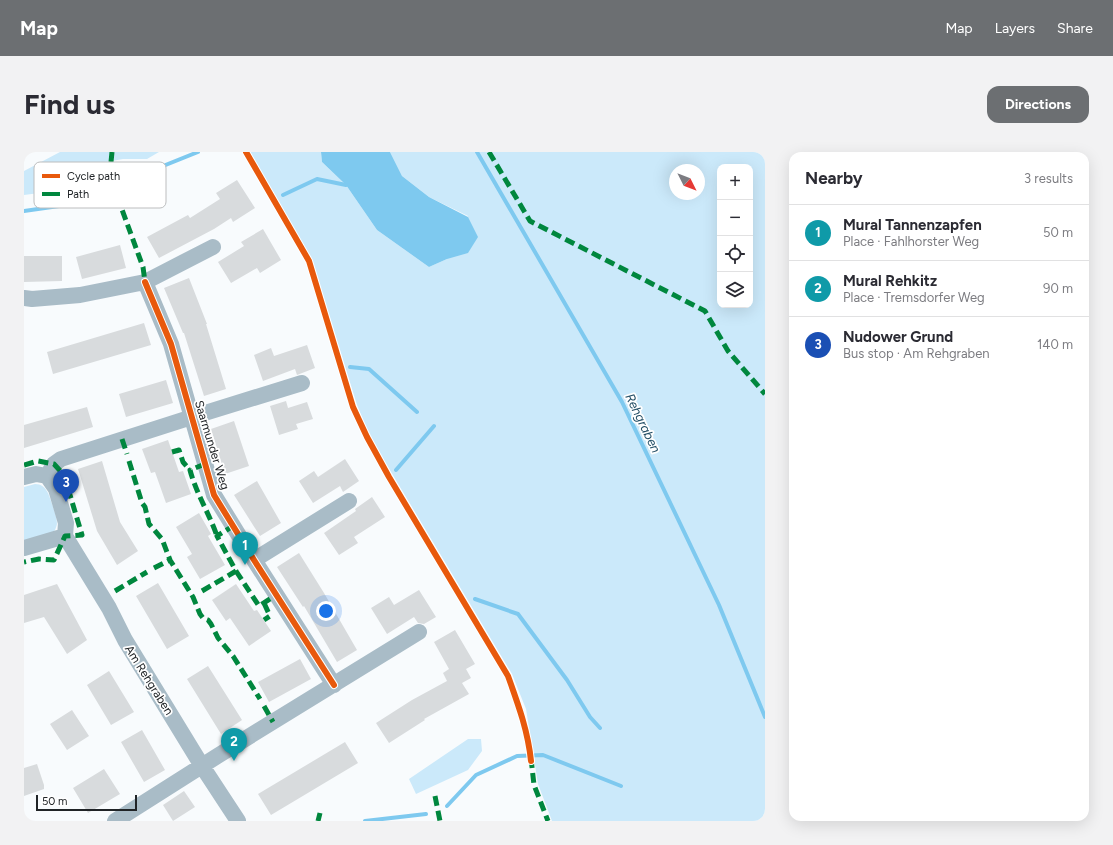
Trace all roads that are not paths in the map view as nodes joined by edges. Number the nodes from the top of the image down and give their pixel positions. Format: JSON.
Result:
{"nodes":[{"id":1,"x":213,"y":247,"type":"dead end"},
{"id":2,"x":144,"y":282,"type":"junction"},
{"id":3,"x":24,"y":298,"type":"edge"},
{"id":4,"x":302,"y":383,"type":"dead end"},
{"id":5,"x":192,"y":417,"type":"junction"},
{"id":6,"x":47,"y":476,"type":"junction"},
{"id":7,"x":24,"y":477,"type":"edge"},
{"id":8,"x":349,"y":501,"type":"dead end"},
{"id":9,"x":65,"y":536,"type":"junction"},
{"id":10,"x":24,"y":548,"type":"edge"},
{"id":11,"x":254,"y":560,"type":"junction"},
{"id":12,"x":420,"y":632,"type":"dead end"},
{"id":13,"x":334,"y":685,"type":"junction"},
{"id":14,"x":202,"y":766,"type":"junction"},
{"id":15,"x":115,"y":821,"type":"edge"},
{"id":16,"x":238,"y":821,"type":"edge"}],
"edges":[{"from":1,"to":2,"type":"street"},
{"from":2,"to":3,"type":"street"},
{"from":2,"to":5,"type":"street","name":"Saarmunder Weg"},
{"from":4,"to":5,"type":"street"},
{"from":5,"to":6,"type":"street"},
{"from":5,"to":11,"type":"street","name":"Saarmunder Weg"},
{"from":6,"to":7,"type":"street"},
{"from":6,"to":9,"type":"street","name":"Am Rehgraben"},
{"from":8,"to":11,"type":"street"},
{"from":9,"to":10,"type":"street"},
{"from":9,"to":14,"type":"street","name":"Am Rehgraben"},
{"from":11,"to":13,"type":"street","name":"Saarmunder Weg"},
{"from":12,"to":13,"type":"street"},
{"from":13,"to":14,"type":"street"},
{"from":14,"to":15,"type":"street"},
{"from":14,"to":16,"type":"street","name":"Am Rehgraben"}]}
